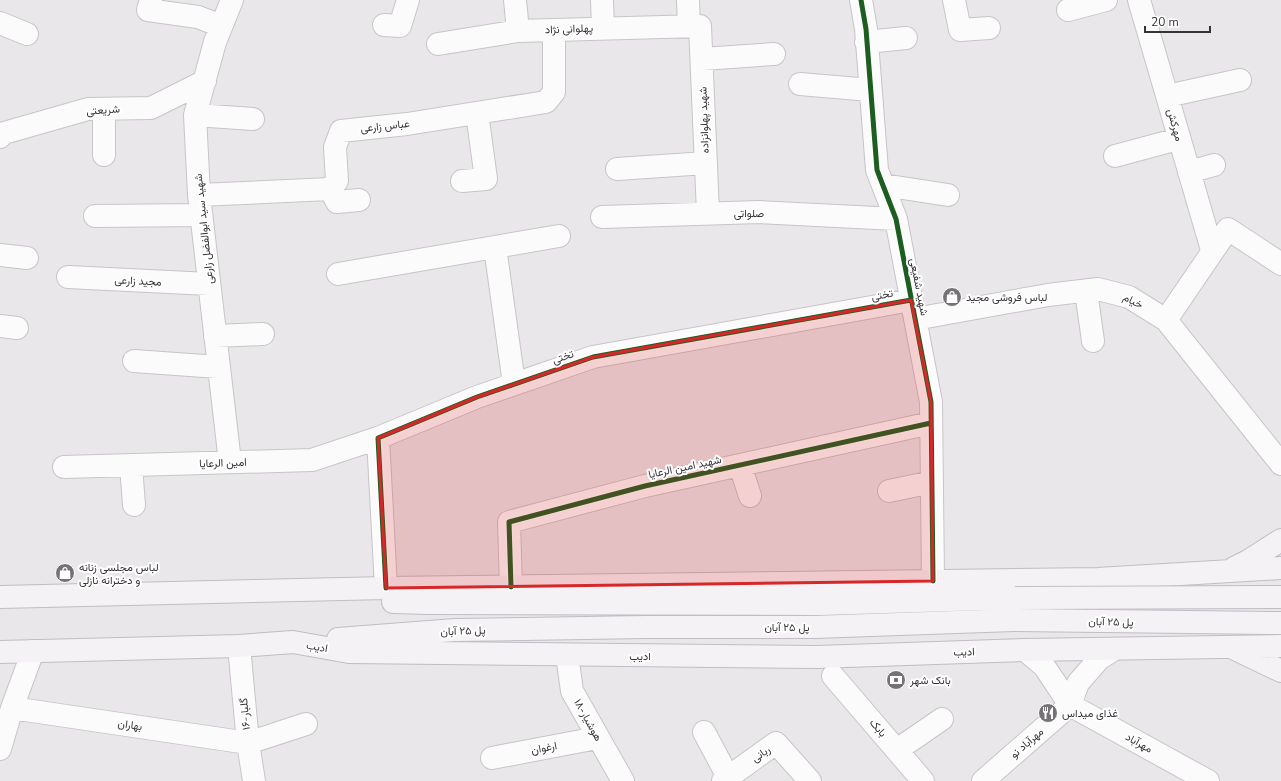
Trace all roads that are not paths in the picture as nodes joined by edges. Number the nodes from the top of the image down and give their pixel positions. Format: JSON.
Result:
{"nodes":[{"id":1,"x":151,"y":0,"type":"edge"},
{"id":2,"x":232,"y":0,"type":"edge"},
{"id":3,"x":408,"y":0,"type":"edge"},
{"id":4,"x":515,"y":0,"type":"edge"},
{"id":5,"x":602,"y":0,"type":"edge"},
{"id":6,"x":688,"y":0,"type":"edge"},
{"id":7,"x":861,"y":0,"type":"edge"},
{"id":8,"x":954,"y":0,"type":"edge"},
{"id":9,"x":1106,"y":0,"type":"edge"},
{"id":10,"x":1138,"y":0,"type":"edge"},
{"id":11,"x":1068,"y":10,"type":"dead end"},
{"id":12,"x":0,"y":23,"type":"edge"},
{"id":13,"x":384,"y":25,"type":"dead end"},
{"id":14,"x":221,"y":26,"type":"junction"},
{"id":15,"x":695,"y":26,"type":"junction"},
{"id":16,"x":603,"y":28,"type":"junction"},
{"id":17,"x":989,"y":28,"type":"dead end"},
{"id":18,"x":554,"y":30,"type":"junction"},
{"id":19,"x":518,"y":31,"type":"junction"},
{"id":20,"x":27,"y":34,"type":"dead end"},
{"id":21,"x":906,"y":38,"type":"dead end"},
{"id":22,"x":866,"y":42,"type":"junction"},
{"id":23,"x":438,"y":44,"type":"dead end"},
{"id":24,"x":774,"y":54,"type":"dead end"},
{"id":25,"x":702,"y":59,"type":"junction"},
{"id":26,"x":1240,"y":80,"type":"dead end"},
{"id":27,"x":205,"y":81,"type":"junction"},
{"id":28,"x":800,"y":84,"type":"dead end"},
{"id":29,"x":870,"y":90,"type":"junction"},
{"id":30,"x":1167,"y":96,"type":"junction"},
{"id":31,"x":104,"y":109,"type":"junction"},
{"id":32,"x":477,"y":113,"type":"junction"},
{"id":33,"x":196,"y":115,"type":"junction"},
{"id":34,"x":254,"y":119,"type":"dead end"},
{"id":35,"x":0,"y":137,"type":"edge"},
{"id":36,"x":1178,"y":139,"type":"junction"},
{"id":37,"x":104,"y":155,"type":"dead end"},
{"id":38,"x":1115,"y":156,"type":"dead end"},
{"id":39,"x":706,"y":162,"type":"junction"},
{"id":40,"x":1214,"y":164,"type":"dead end"},
{"id":41,"x":617,"y":169,"type":"dead end"},
{"id":42,"x":1189,"y":172,"type":"junction"},
{"id":43,"x":462,"y":181,"type":"dead end"},
{"id":44,"x":883,"y":185,"type":"junction"},
{"id":45,"x":330,"y":189,"type":"junction"},
{"id":46,"x":948,"y":195,"type":"dead end"},
{"id":47,"x":359,"y":200,"type":"dead end"},
{"id":48,"x":200,"y":205,"type":"junction"},
{"id":49,"x":708,"y":213,"type":"junction"},
{"id":50,"x":96,"y":216,"type":"dead end"},
{"id":51,"x":602,"y":217,"type":"dead end"},
{"id":52,"x":896,"y":219,"type":"junction"},
{"id":53,"x":559,"y":236,"type":"dead end"},
{"id":54,"x":495,"y":247,"type":"junction"},
{"id":55,"x":1212,"y":250,"type":"junction"},
{"id":56,"x":0,"y":255,"type":"edge"},
{"id":57,"x":27,"y":258,"type":"dead end"},
{"id":58,"x":1281,"y":264,"type":"edge"},
{"id":59,"x":338,"y":274,"type":"dead end"},
{"id":60,"x":68,"y":277,"type":"dead end"},
{"id":61,"x":209,"y":284,"type":"junction"},
{"id":62,"x":1086,"y":291,"type":"junction"},
{"id":63,"x":913,"y":309,"type":"junction"},
{"id":64,"x":1166,"y":320,"type":"junction"},
{"id":65,"x":263,"y":334,"type":"dead end"},
{"id":66,"x":215,"y":336,"type":"junction"},
{"id":67,"x":1093,"y":341,"type":"dead end"},
{"id":68,"x":134,"y":361,"type":"dead end"},
{"id":69,"x":218,"y":366,"type":"junction"},
{"id":70,"x":514,"y":384,"type":"junction"},
{"id":71,"x":931,"y":423,"type":"junction"},
{"id":72,"x":378,"y":438,"type":"junction"},
{"id":73,"x":230,"y":462,"type":"junction"},
{"id":74,"x":1281,"y":464,"type":"edge"},
{"id":75,"x":740,"y":465,"type":"junction"},
{"id":76,"x":131,"y":466,"type":"junction"},
{"id":77,"x":64,"y":467,"type":"dead end"},
{"id":78,"x":932,"y":482,"type":"junction"},
{"id":79,"x":888,"y":491,"type":"dead end"},
{"id":80,"x":750,"y":496,"type":"dead end"},
{"id":81,"x":134,"y":505,"type":"dead end"},
{"id":82,"x":1281,"y":540,"type":"edge"},
{"id":83,"x":1281,"y":568,"type":"edge"},
{"id":84,"x":1226,"y":571,"type":"junction"},
{"id":85,"x":1098,"y":579,"type":"junction"},
{"id":86,"x":934,"y":581,"type":"junction"},
{"id":87,"x":512,"y":587,"type":"junction"},
{"id":88,"x":386,"y":588,"type":"junction"},
{"id":89,"x":301,"y":590,"type":"junction"},
{"id":90,"x":0,"y":597,"type":"edge"},
{"id":91,"x":1281,"y":597,"type":"edge"},
{"id":92,"x":1281,"y":623,"type":"edge"},
{"id":93,"x":293,"y":642,"type":"junction"},
{"id":94,"x":239,"y":646,"type":"junction"},
{"id":95,"x":1228,"y":646,"type":"junction"},
{"id":96,"x":1281,"y":646,"type":"edge"},
{"id":97,"x":1025,"y":650,"type":"junction"},
{"id":98,"x":1113,"y":650,"type":"junction"},
{"id":99,"x":33,"y":651,"type":"junction"},
{"id":100,"x":0,"y":652,"type":"edge"},
{"id":101,"x":567,"y":655,"type":"junction"},
{"id":102,"x":1281,"y":672,"type":"edge"},
{"id":103,"x":833,"y":676,"type":"dead end"},
{"id":104,"x":1070,"y":705,"type":"junction"},
{"id":105,"x":12,"y":708,"type":"junction"},
{"id":106,"x":942,"y":719,"type":"dead end"},
{"id":107,"x":306,"y":724,"type":"dead end"},
{"id":108,"x":704,"y":732,"type":"dead end"},
{"id":109,"x":597,"y":738,"type":"junction"},
{"id":110,"x":248,"y":743,"type":"junction"},
{"id":111,"x":0,"y":749,"type":"edge"},
{"id":112,"x":897,"y":750,"type":"junction"},
{"id":113,"x":492,"y":758,"type":"dead end"},
{"id":114,"x":726,"y":779,"type":"edge"},
{"id":115,"x":254,"y":781,"type":"edge"},
{"id":116,"x":623,"y":781,"type":"edge"},
{"id":117,"x":810,"y":781,"type":"edge"},
{"id":118,"x":923,"y":781,"type":"edge"},
{"id":119,"x":983,"y":781,"type":"edge"},
{"id":120,"x":1208,"y":781,"type":"edge"}],
"edges":[{"from":1,"to":14,"type":"street"},
{"from":2,"to":14,"type":"street","name":"شهید سید ابوالفضل زارعی"},
{"from":3,"to":13,"type":"street"},
{"from":4,"to":19,"type":"street"},
{"from":5,"to":16,"type":"street"},
{"from":6,"to":15,"type":"street","name":"شهید پهلوانزاده"},
{"from":7,"to":22,"type":"street","name":"شهید شفیعی"},
{"from":8,"to":17,"type":"street"},
{"from":9,"to":11,"type":"street"},
{"from":10,"to":30,"type":"street","name":"مهرکش"},
{"from":12,"to":20,"type":"street"},
{"from":14,"to":27,"type":"street","name":"شهید سید ابوالفضل زارعی"},
{"from":15,"to":16,"type":"street","name":"پهلوانی نژاد"},
{"from":15,"to":25,"type":"street","name":"شهید پهلوانزاده"},
{"from":16,"to":18,"type":"street","name":"پهلوانی نژاد"},
{"from":18,"to":19,"type":"street","name":"پهلوانی نژاد"},
{"from":18,"to":32,"type":"street","name":"عباس زارعی"},
{"from":19,"to":23,"type":"street","name":"پهلوانی نژاد"},
{"from":21,"to":22,"type":"street"},
{"from":22,"to":29,"type":"street","name":"شهید شفیعی"},
{"from":24,"to":25,"type":"street"},
{"from":25,"to":39,"type":"street","name":"شهید پهلوانزاده"},
{"from":26,"to":30,"type":"street"},
{"from":27,"to":31,"type":"street","name":"شریعتی"},
{"from":27,"to":33,"type":"street","name":"شهید سید ابوالفضل زارعی"},
{"from":28,"to":29,"type":"street"},
{"from":29,"to":44,"type":"street","name":"شهید شفیعی"},
{"from":30,"to":36,"type":"street","name":"مهرکش"},
{"from":31,"to":35,"type":"street","name":"شریعتی"},
{"from":31,"to":37,"type":"street"},
{"from":32,"to":43,"type":"street"},
{"from":32,"to":45,"type":"street","name":"عباس زارعی"},
{"from":33,"to":34,"type":"street"},
{"from":33,"to":48,"type":"street","name":"شهید سید ابوالفضل زارعی"},
{"from":36,"to":38,"type":"street"},
{"from":36,"to":42,"type":"street","name":"مهرکش"},
{"from":39,"to":41,"type":"street"},
{"from":39,"to":49,"type":"street","name":"شهید پهلوانزاده"},
{"from":40,"to":42,"type":"street"},
{"from":42,"to":55,"type":"street","name":"مهرکش"},
{"from":44,"to":46,"type":"street"},
{"from":44,"to":52,"type":"street","name":"شهید شفیعی"},
{"from":45,"to":47,"type":"street"},
{"from":45,"to":48,"type":"street"},
{"from":48,"to":50,"type":"street"},
{"from":48,"to":61,"type":"street","name":"شهید سید ابوالفضل زارعی"},
{"from":49,"to":51,"type":"street","name":"صلواتی"},
{"from":49,"to":52,"type":"street","name":"صلواتی"},
{"from":52,"to":63,"type":"street","name":"شهید شفیعی"},
{"from":53,"to":54,"type":"street"},
{"from":54,"to":59,"type":"street"},
{"from":54,"to":70,"type":"street"},
{"from":55,"to":58,"type":"street"},
{"from":55,"to":64,"type":"street"},
{"from":56,"to":57,"type":"street"},
{"from":60,"to":61,"type":"street","name":"مجید زارعی"},
{"from":61,"to":66,"type":"street","name":"شهید سید ابوالفضل زارعی"},
{"from":62,"to":63,"type":"street","name":"خیام"},
{"from":62,"to":64,"type":"street","name":"خیام"},
{"from":62,"to":67,"type":"street"},
{"from":63,"to":70,"type":"street","name":"تختی"},
{"from":63,"to":71,"type":"street","name":"شهید شفیعی"},
{"from":64,"to":74,"type":"street","name":"خیام"},
{"from":65,"to":66,"type":"street"},
{"from":66,"to":69,"type":"street","name":"شهید سید ابوالفضل زارعی"},
{"from":68,"to":69,"type":"street"},
{"from":69,"to":73,"type":"street","name":"شهید سید ابوالفضل زارعی"},
{"from":70,"to":72,"type":"street","name":"تختی"},
{"from":71,"to":75,"type":"street","name":"شهید امین الرعایا"},
{"from":71,"to":78,"type":"street","name":"شهید شفیعی"},
{"from":72,"to":73,"type":"street","name":"امین الرعایا"},
{"from":72,"to":88,"type":"street"},
{"from":73,"to":76,"type":"street","name":"امین الرعایا"},
{"from":75,"to":80,"type":"street"},
{"from":75,"to":87,"type":"street","name":"شهید امین الرعایا"},
{"from":76,"to":77,"type":"street","name":"امین الرعایا"},
{"from":76,"to":81,"type":"street"},
{"from":78,"to":79,"type":"street"},
{"from":78,"to":86,"type":"street","name":"شهید شفیعی"},
{"from":82,"to":84,"type":"main road"},
{"from":83,"to":84,"type":"main road"},
{"from":84,"to":85,"type":"main road"},
{"from":85,"to":86,"type":"main road"},
{"from":85,"to":98,"type":"main road"},
{"from":86,"to":87,"type":"main road"},
{"from":87,"to":88,"type":"main road"},
{"from":88,"to":89,"type":"main road"},
{"from":89,"to":90,"type":"main road"},
{"from":89,"to":91,"type":"main road","bridge":true},
{"from":92,"to":93,"type":"main road","name":"پل ۲۵ آبان","bridge":true},
{"from":93,"to":94,"type":"main road","name":"ادیب"},
{"from":93,"to":101,"type":"main road","name":"ادیب"},
{"from":94,"to":99,"type":"main road","name":"ادیب"},
{"from":94,"to":110,"type":"street","name":"۱۶-گلبار"},
{"from":95,"to":96,"type":"main road","name":"ادیب"},
{"from":95,"to":98,"type":"main road","name":"ادیب"},
{"from":95,"to":102,"type":"main road"},
{"from":97,"to":98,"type":"main road","name":"ادیب"},
{"from":97,"to":101,"type":"main road","name":"ادیب"},
{"from":97,"to":104,"type":"street"},
{"from":98,"to":104,"type":"street"},
{"from":99,"to":100,"type":"main road","name":"ادیب"},
{"from":99,"to":105,"type":"street"},
{"from":101,"to":109,"type":"street","name":"۱۸-هوشیار"},
{"from":103,"to":112,"type":"street","name":"بابک"},
{"from":104,"to":119,"type":"street","name":"مهرآباد نو"},
{"from":104,"to":120,"type":"street","name":"مهرآباد"},
{"from":105,"to":110,"type":"street","name":"بهاران"},
{"from":105,"to":111,"type":"street"},
{"from":106,"to":112,"type":"street"},
{"from":107,"to":110,"type":"street"},
{"from":108,"to":114,"type":"street"},
{"from":109,"to":113,"type":"street","name":"ارغوان"},
{"from":109,"to":116,"type":"street","name":"۱۸-هوشیار"},
{"from":110,"to":115,"type":"street","name":"۱۶-گلبار"},
{"from":112,"to":118,"type":"street","name":"بابک"},
{"from":114,"to":117,"type":"street","name":"ربانی"}]}
